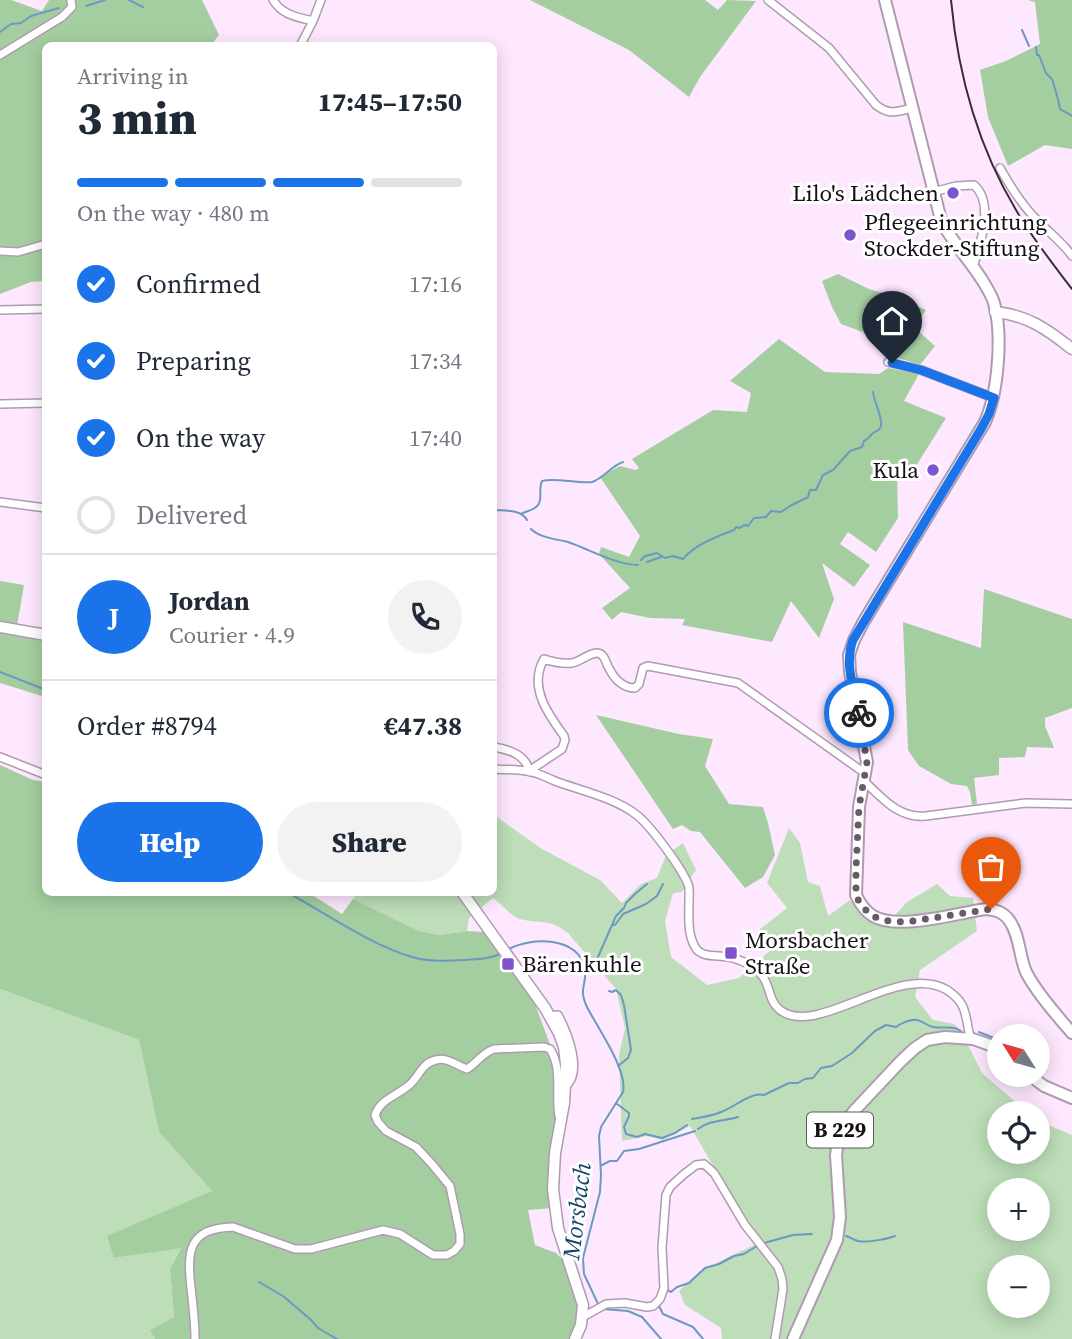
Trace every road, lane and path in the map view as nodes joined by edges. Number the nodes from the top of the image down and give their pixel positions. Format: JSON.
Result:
{"nodes":[{"id":1,"x":71,"y":0,"type":"edge"},
{"id":2,"x":273,"y":0,"type":"edge"},
{"id":3,"x":321,"y":0,"type":"edge"},
{"id":4,"x":768,"y":0,"type":"edge"},
{"id":5,"x":885,"y":0,"type":"edge"},
{"id":6,"x":313,"y":21,"type":"junction"},
{"id":7,"x":302,"y":42,"type":"edge"},
{"id":8,"x":0,"y":55,"type":"edge"},
{"id":9,"x":913,"y":108,"type":"junction"},
{"id":10,"x":1000,"y":168,"type":"dead end"},
{"id":11,"x":933,"y":192,"type":"junction"},
{"id":12,"x":42,"y":245,"type":"edge"},
{"id":13,"x":0,"y":251,"type":"edge"},
{"id":14,"x":1072,"y":256,"type":"edge"},
{"id":15,"x":973,"y":267,"type":"junction"},
{"id":16,"x":42,"y":309,"type":"edge"},
{"id":17,"x":0,"y":310,"type":"edge"},
{"id":18,"x":995,"y":312,"type":"junction"},
{"id":19,"x":1072,"y":349,"type":"edge"},
{"id":20,"x":888,"y":362,"type":"dead end"},
{"id":21,"x":994,"y":398,"type":"junction"},
{"id":22,"x":42,"y":403,"type":"edge"},
{"id":23,"x":0,"y":404,"type":"edge"},
{"id":24,"x":0,"y":502,"type":"edge"},
{"id":25,"x":42,"y":507,"type":"edge"},
{"id":26,"x":0,"y":626,"type":"edge"},
{"id":27,"x":42,"y":634,"type":"edge"},
{"id":28,"x":497,"y":748,"type":"edge"},
{"id":29,"x":0,"y":757,"type":"edge"},
{"id":30,"x":497,"y":769,"type":"edge"},
{"id":31,"x":530,"y":772,"type":"junction"},
{"id":32,"x":42,"y":773,"type":"edge"},
{"id":33,"x":865,"y":778,"type":"junction"},
{"id":34,"x":1072,"y":804,"type":"edge"},
{"id":35,"x":465,"y":896,"type":"edge"},
{"id":36,"x":1072,"y":1033,"type":"edge"},
{"id":37,"x":973,"y":1039,"type":"junction"},
{"id":38,"x":987,"y":1044,"type":"edge"},
{"id":39,"x":1046,"y":1087,"type":"edge"},
{"id":40,"x":1072,"y":1098,"type":"edge"},
{"id":41,"x":561,"y":1122,"type":"junction"},
{"id":42,"x":583,"y":1317,"type":"junction"},
{"id":43,"x":195,"y":1339,"type":"edge"},
{"id":44,"x":575,"y":1339,"type":"edge"},
{"id":45,"x":775,"y":1339,"type":"edge"},
{"id":46,"x":793,"y":1339,"type":"edge"}],
"edges":[{"from":1,"to":8,"type":"street"},
{"from":2,"to":6,"type":"street"},
{"from":3,"to":6,"type":"street"},
{"from":4,"to":9,"type":"street"},
{"from":5,"to":9,"type":"main road"},
{"from":6,"to":7,"type":"street"},
{"from":9,"to":11,"type":"main road"},
{"from":10,"to":14,"type":"street"},
{"from":11,"to":15,"type":"main road"},
{"from":11,"to":15,"type":"street"},
{"from":12,"to":13,"type":"street"},
{"from":15,"to":18,"type":"main road"},
{"from":16,"to":17,"type":"street"},
{"from":18,"to":19,"type":"main road"},
{"from":18,"to":21,"type":"main road"},
{"from":20,"to":21,"type":"street"},
{"from":21,"to":33,"type":"main road"},
{"from":22,"to":23,"type":"street"},
{"from":24,"to":25,"type":"street"},
{"from":26,"to":27,"type":"main road"},
{"from":28,"to":31,"type":"street"},
{"from":29,"to":32,"type":"street"},
{"from":30,"to":31,"type":"street"},
{"from":31,"to":33,"type":"street"},
{"from":31,"to":37,"type":"street"},
{"from":33,"to":34,"type":"street"},
{"from":33,"to":36,"type":"main road"},
{"from":35,"to":41,"type":"main road"},
{"from":37,"to":38,"type":"main road","number":"B 229"},
{"from":37,"to":46,"type":"main road","number":"B 229"},
{"from":39,"to":40,"type":"main road"},
{"from":41,"to":42,"type":"main road"},
{"from":41,"to":43,"type":"street"},
{"from":42,"to":44,"type":"main road"},
{"from":42,"to":45,"type":"street"}]}
